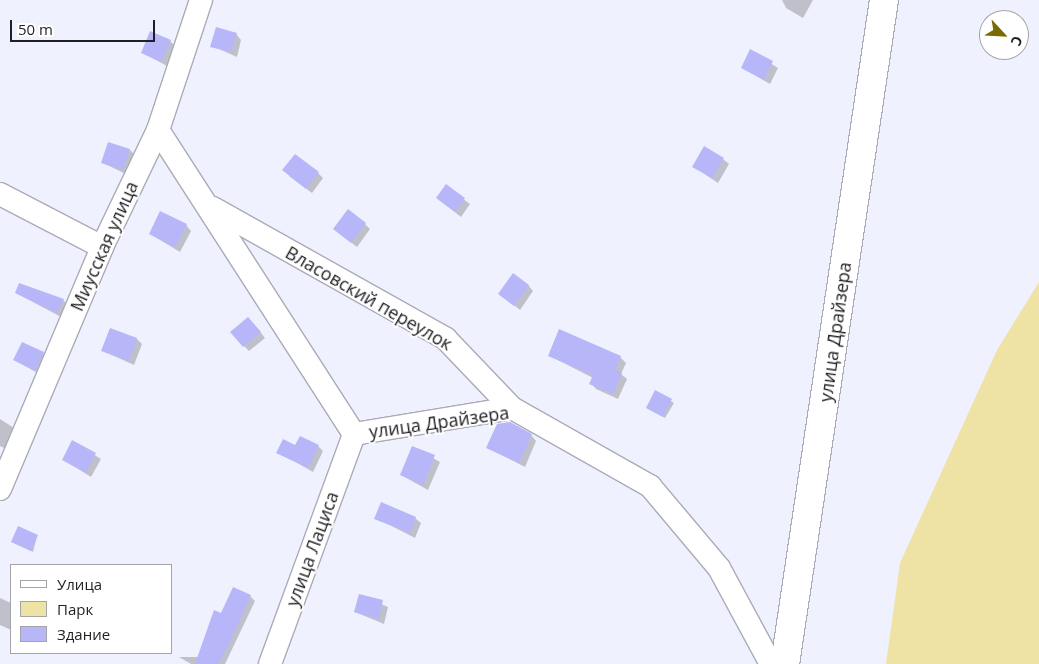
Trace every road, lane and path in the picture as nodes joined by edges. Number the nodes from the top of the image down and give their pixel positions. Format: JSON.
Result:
{"nodes":[{"id":1,"x":201,"y":0,"type":"edge"},
{"id":2,"x":884,"y":0,"type":"edge"},
{"id":3,"x":158,"y":130,"type":"junction"},
{"id":4,"x":0,"y":194,"type":"edge"},
{"id":5,"x":210,"y":207,"type":"junction"},
{"id":6,"x":102,"y":247,"type":"junction"},
{"id":7,"x":512,"y":408,"type":"junction"},
{"id":8,"x":354,"y":434,"type":"junction"},
{"id":9,"x":0,"y":489,"type":"edge"},
{"id":10,"x":270,"y":664,"type":"edge"},
{"id":11,"x":770,"y":664,"type":"edge"},
{"id":12,"x":785,"y":664,"type":"edge"}],
"edges":[{"from":1,"to":3,"type":"street","name":"Миусская улица"},
{"from":2,"to":12,"type":"street","name":"улица Драйзера"},
{"from":3,"to":5,"type":"street","name":"улица Драйзера"},
{"from":3,"to":6,"type":"street","name":"Миусская улица"},
{"from":4,"to":6,"type":"street"},
{"from":5,"to":7,"type":"street","name":"Власовский переулок"},
{"from":5,"to":8,"type":"street","name":"улица Драйзера"},
{"from":6,"to":9,"type":"street","name":"Миусская улица"},
{"from":7,"to":8,"type":"street","name":"улица Драйзера"},
{"from":7,"to":11,"type":"street","name":"улица Драйзера"},
{"from":8,"to":10,"type":"street","name":"улица Лациса"}]}
